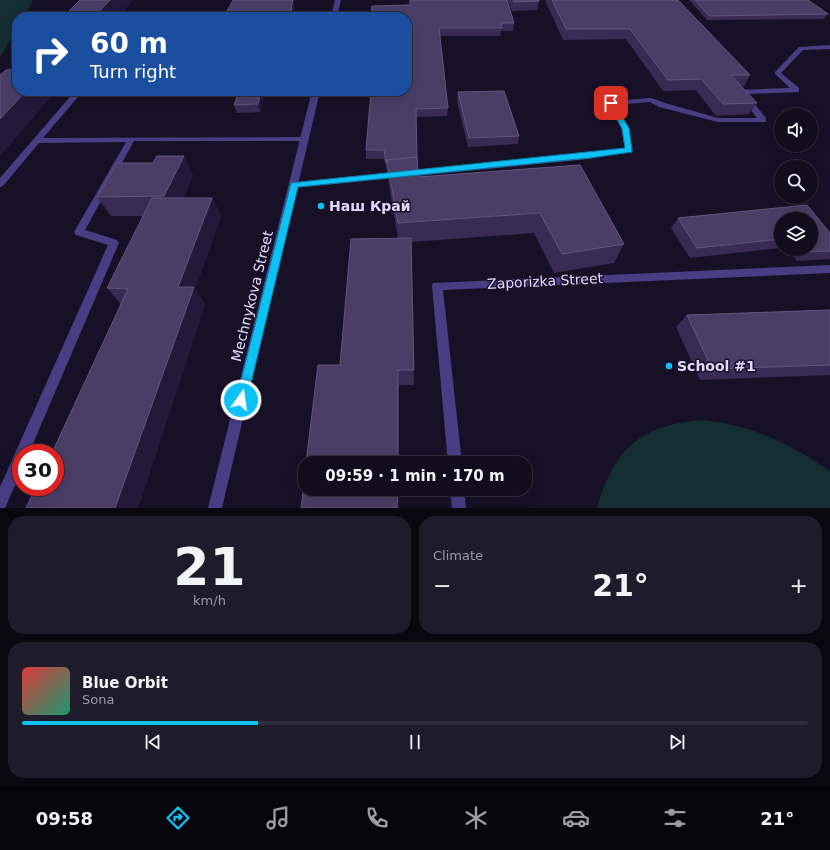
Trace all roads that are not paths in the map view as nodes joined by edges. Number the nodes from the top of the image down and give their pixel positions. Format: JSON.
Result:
{"nodes":[{"id":1,"x":338,"y":0,"type":"edge"},
{"id":2,"x":335,"y":12,"type":"edge"},
{"id":3,"x":830,"y":47,"type":"edge"},
{"id":4,"x":75,"y":96,"type":"edge"},
{"id":5,"x":315,"y":96,"type":"edge"},
{"id":6,"x":131,"y":139,"type":"junction"},
{"id":7,"x":304,"y":139,"type":"junction"},
{"id":8,"x":38,"y":141,"type":"junction"},
{"id":9,"x":0,"y":184,"type":"edge"},
{"id":10,"x":294,"y":185,"type":"junction"},
{"id":11,"x":830,"y":269,"type":"edge"},
{"id":12,"x":26,"y":444,"type":"edge"},
{"id":13,"x":454,"y":456,"type":"edge"},
{"id":14,"x":12,"y":477,"type":"edge"},
{"id":15,"x":458,"y":496,"type":"edge"},
{"id":16,"x":0,"y":504,"type":"edge"},
{"id":17,"x":215,"y":508,"type":"edge"},
{"id":18,"x":459,"y":508,"type":"edge"}],
"edges":[{"from":1,"to":2,"type":"street"},
{"from":3,"to":10,"type":"street"},
{"from":4,"to":8,"type":"street"},
{"from":5,"to":7,"type":"street","name":"Mechnykova Street"},
{"from":6,"to":7,"type":"street"},
{"from":6,"to":8,"type":"street"},
{"from":6,"to":12,"type":"street"},
{"from":7,"to":10,"type":"street","name":"Mechnykova Street"},
{"from":8,"to":9,"type":"street"},
{"from":10,"to":17,"type":"street","name":"Mechnykova Street"},
{"from":11,"to":13,"type":"street","name":"Zaporizka Street"},
{"from":14,"to":16,"type":"street"},
{"from":15,"to":18,"type":"street"}]}
